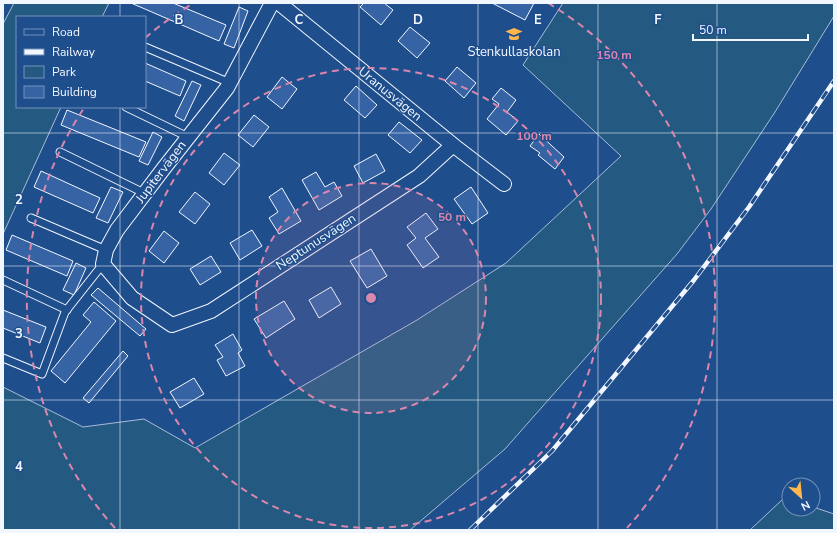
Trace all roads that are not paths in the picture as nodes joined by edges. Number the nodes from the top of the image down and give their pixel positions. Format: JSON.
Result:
{"nodes":[{"id":1,"x":272,"y":3,"type":"edge"},
{"id":2,"x":279,"y":3,"type":"edge"},
{"id":3,"x":146,"y":47,"type":"edge"},
{"id":4,"x":230,"y":83,"type":"junction"},
{"id":5,"x":128,"y":108,"type":"edge"},
{"id":6,"x":188,"y":137,"type":"junction"},
{"id":7,"x":452,"y":145,"type":"junction"},
{"id":8,"x":60,"y":152,"type":"dead end"},
{"id":9,"x":504,"y":184,"type":"dead end"},
{"id":10,"x":144,"y":193,"type":"junction"},
{"id":11,"x":31,"y":218,"type":"dead end"},
{"id":12,"x":106,"y":250,"type":"junction"},
{"id":13,"x":103,"y":264,"type":"junction"},
{"id":14,"x":3,"y":280,"type":"edge"},
{"id":15,"x":67,"y":310,"type":"junction"},
{"id":16,"x":3,"y":358,"type":"edge"}],
"edges":[{"from":1,"to":4,"type":"street","name":"Jupitervägen"},
{"from":2,"to":7,"type":"street","name":"Uranusvägen"},
{"from":3,"to":4,"type":"lane"},
{"from":4,"to":6,"type":"street","name":"Jupitervägen"},
{"from":5,"to":6,"type":"lane"},
{"from":6,"to":10,"type":"street","name":"Jupitervägen"},
{"from":7,"to":9,"type":"street","name":"Uranusvägen"},
{"from":7,"to":13,"type":"street","name":"Neptunusvägen"},
{"from":8,"to":10,"type":"lane"},
{"from":10,"to":12,"type":"street","name":"Jupitervägen"},
{"from":11,"to":12,"type":"lane"},
{"from":12,"to":13,"type":"street","name":"Jupitervägen"},
{"from":13,"to":15,"type":"lane"},
{"from":14,"to":15,"type":"lane"},
{"from":15,"to":16,"type":"lane"}]}
